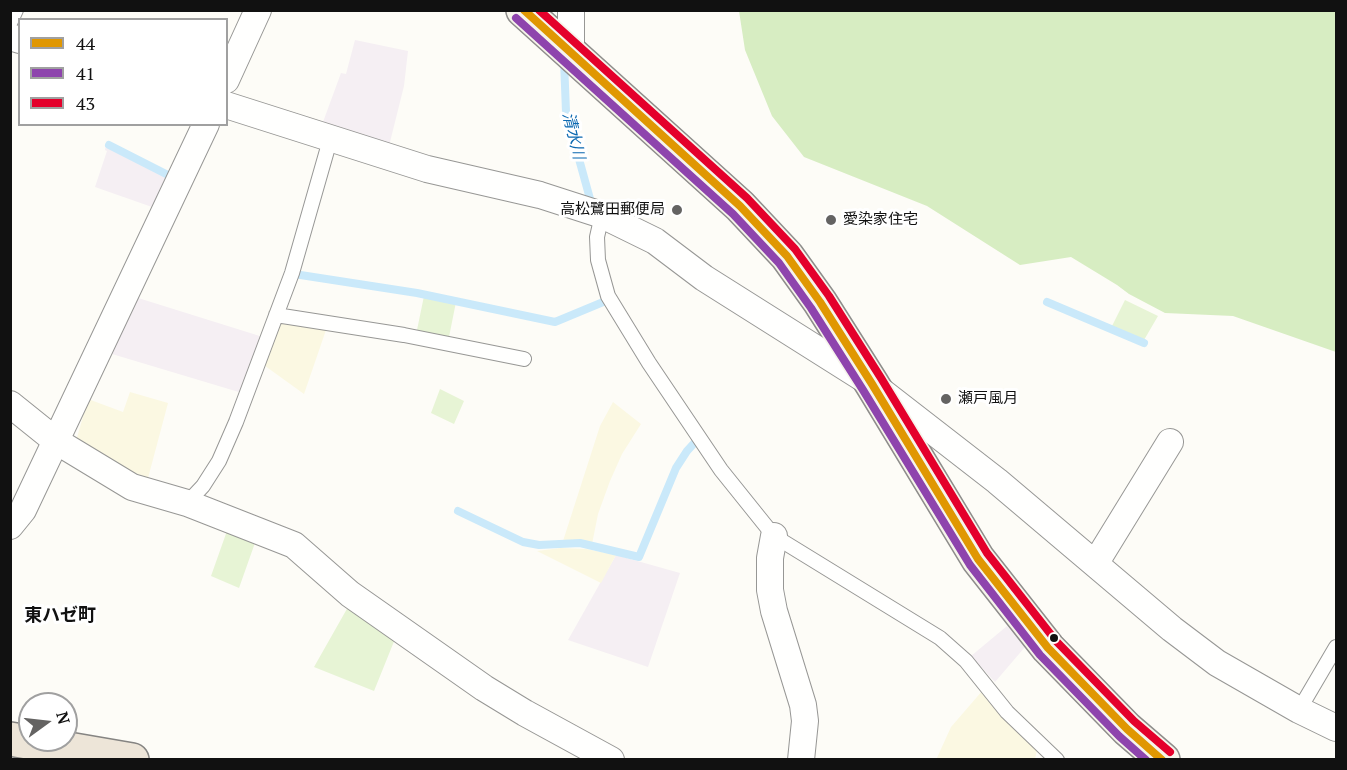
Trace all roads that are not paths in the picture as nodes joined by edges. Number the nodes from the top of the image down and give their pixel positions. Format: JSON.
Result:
{"nodes":[{"id":1,"x":16,"y":10,"type":"edge"},
{"id":2,"x":258,"y":10,"type":"edge"},
{"id":3,"x":523,"y":10,"type":"edge"},
{"id":4,"x":571,"y":10,"type":"edge"},
{"id":5,"x":10,"y":23,"type":"edge"},
{"id":6,"x":565,"y":48,"type":"junction"},
{"id":7,"x":228,"y":76,"type":"edge"},
{"id":8,"x":228,"y":106,"type":"edge"},
{"id":9,"x":205,"y":126,"type":"edge"},
{"id":10,"x":330,"y":140,"type":"junction"},
{"id":11,"x":603,"y":215,"type":"junction"},
{"id":12,"x":276,"y":315,"type":"junction"},
{"id":13,"x":524,"y":359,"type":"dead end"},
{"id":14,"x":872,"y":384,"type":"junction"},
{"id":15,"x":10,"y":404,"type":"edge"},
{"id":16,"x":56,"y":441,"type":"junction"},
{"id":17,"x":1170,"y":442,"type":"dead end"},
{"id":18,"x":187,"y":503,"type":"junction"},
{"id":19,"x":10,"y":526,"type":"edge"},
{"id":20,"x":774,"y":536,"type":"junction"},
{"id":21,"x":1095,"y":564,"type":"junction"},
{"id":22,"x":1336,"y":647,"type":"edge"},
{"id":23,"x":1299,"y":710,"type":"junction"},
{"id":24,"x":1336,"y":728,"type":"edge"},
{"id":25,"x":10,"y":739,"type":"edge"},
{"id":26,"x":132,"y":759,"type":"edge"},
{"id":27,"x":611,"y":759,"type":"edge"},
{"id":28,"x":801,"y":759,"type":"edge"},
{"id":29,"x":1057,"y":759,"type":"edge"},
{"id":30,"x":1163,"y":759,"type":"edge"}],
"edges":[{"from":1,"to":5,"type":"lane"},
{"from":2,"to":7,"type":"street"},
{"from":3,"to":6,"type":"main road"},
{"from":4,"to":6,"type":"street"},
{"from":6,"to":14,"type":"main road"},
{"from":8,"to":10,"type":"street"},
{"from":9,"to":16,"type":"street"},
{"from":10,"to":11,"type":"street"},
{"from":10,"to":12,"type":"lane"},
{"from":11,"to":14,"type":"street"},
{"from":11,"to":20,"type":"lane"},
{"from":12,"to":13,"type":"lane"},
{"from":12,"to":18,"type":"lane"},
{"from":14,"to":21,"type":"street"},
{"from":14,"to":30,"type":"main road"},
{"from":15,"to":16,"type":"street"},
{"from":16,"to":18,"type":"street"},
{"from":16,"to":19,"type":"street"},
{"from":17,"to":21,"type":"street"},
{"from":18,"to":27,"type":"street"},
{"from":20,"to":28,"type":"street"},
{"from":20,"to":29,"type":"lane"},
{"from":21,"to":23,"type":"street"},
{"from":22,"to":23,"type":"lane"},
{"from":23,"to":24,"type":"street"},
{"from":25,"to":26,"type":"highway"}]}
